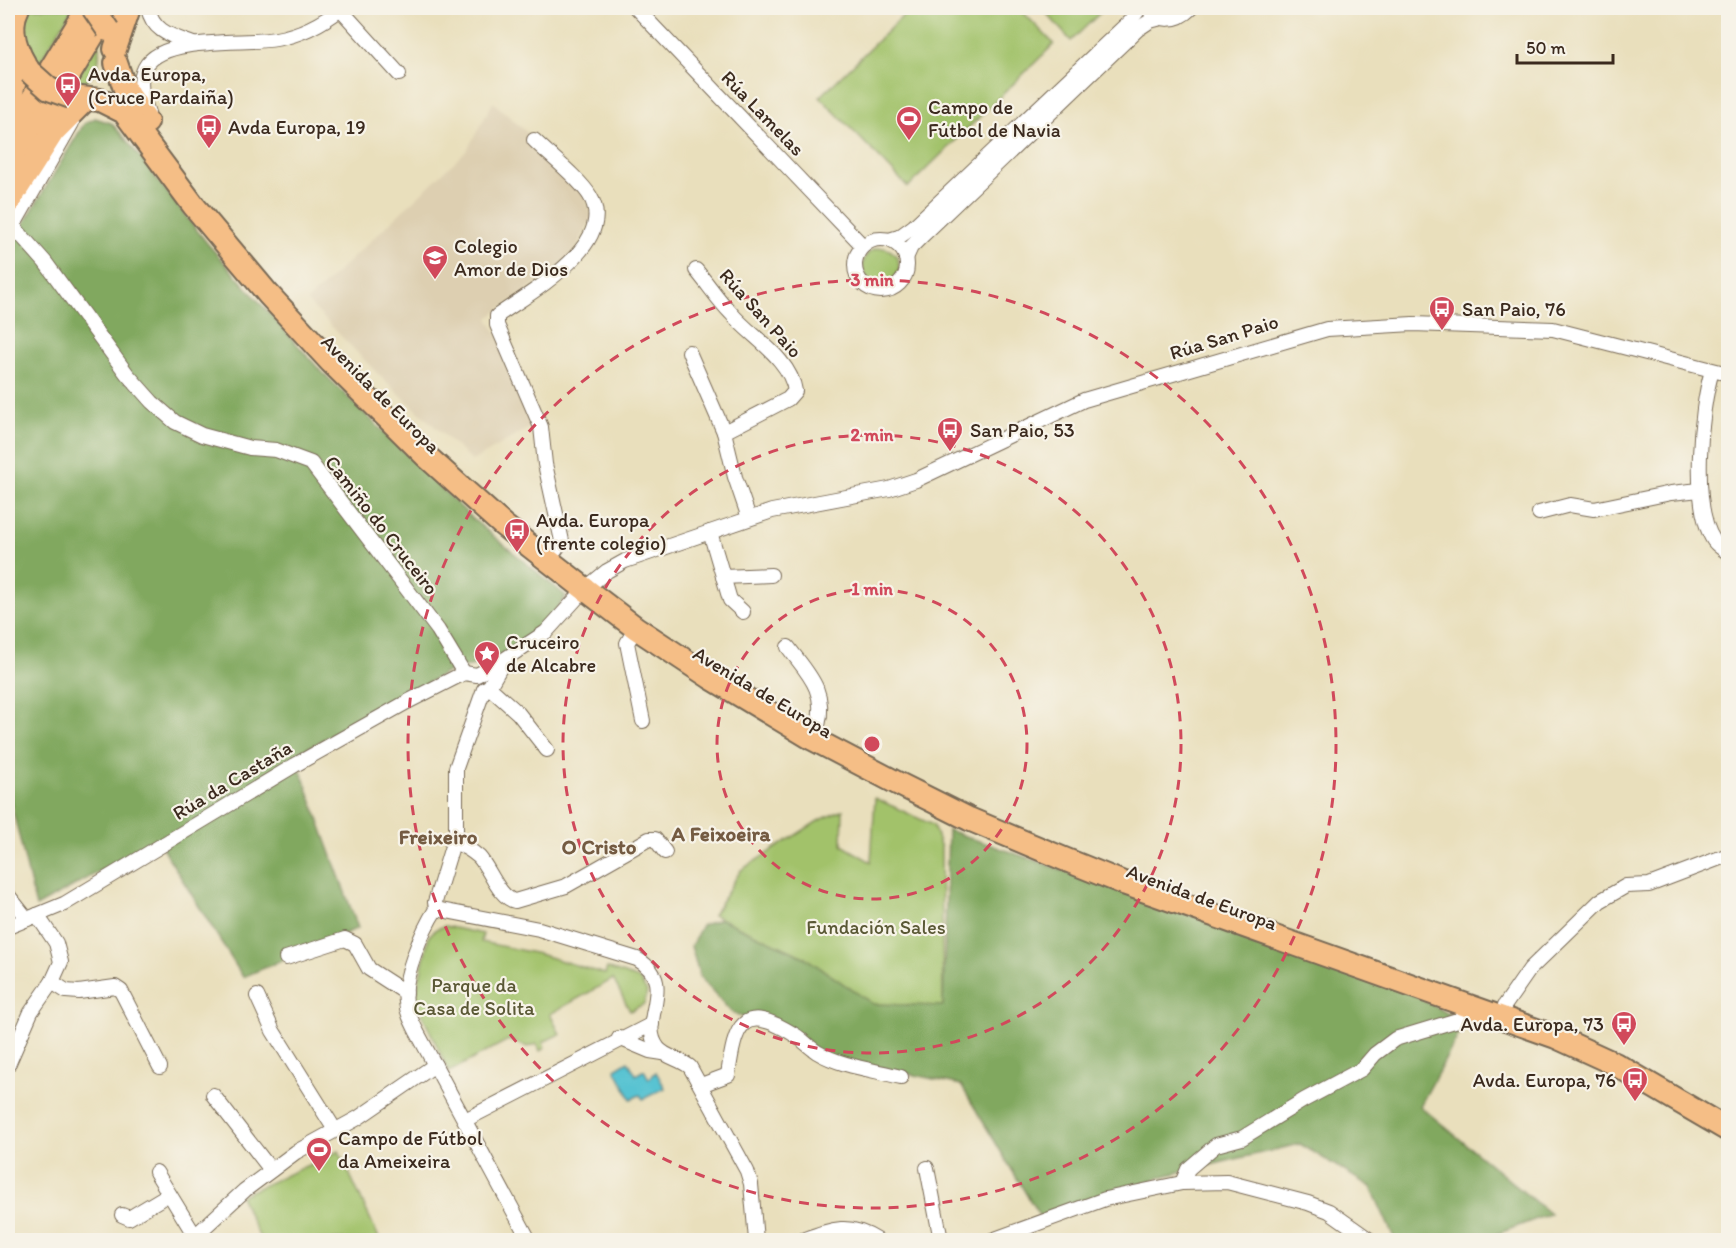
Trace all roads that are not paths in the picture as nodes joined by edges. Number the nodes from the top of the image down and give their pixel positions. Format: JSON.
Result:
{"nodes":[{"id":1,"x":18,"y":8,"type":"edge"},
{"id":2,"x":87,"y":8,"type":"edge"},
{"id":3,"x":93,"y":8,"type":"edge"},
{"id":4,"x":129,"y":8,"type":"edge"},
{"id":5,"x":148,"y":8,"type":"edge"},
{"id":6,"x":341,"y":8,"type":"edge"},
{"id":7,"x":636,"y":8,"type":"edge"},
{"id":8,"x":1140,"y":8,"type":"edge"},
{"id":9,"x":1147,"y":8,"type":"edge"},
{"id":10,"x":1191,"y":8,"type":"edge"},
{"id":11,"x":1161,"y":18,"type":"junction"},
{"id":12,"x":112,"y":37,"type":"edge"},
{"id":13,"x":194,"y":44,"type":"junction"},
{"id":14,"x":19,"y":61,"type":"edge"},
{"id":15,"x":399,"y":74,"type":"dead end"},
{"id":16,"x":78,"y":101,"type":"junction"},
{"id":17,"x":8,"y":107,"type":"edge"},
{"id":18,"x":152,"y":129,"type":"junction"},
{"id":19,"x":8,"y":139,"type":"edge"},
{"id":20,"x":534,"y":140,"type":"dead end"},
{"id":21,"x":8,"y":173,"type":"edge"},
{"id":22,"x":8,"y":203,"type":"edge"},
{"id":23,"x":10,"y":230,"type":"edge"},
{"id":24,"x":889,"y":240,"type":"junction"},
{"id":25,"x":862,"y":246,"type":"junction"},
{"id":26,"x":906,"y":258,"type":"junction"},
{"id":27,"x":696,"y":270,"type":"dead end"},
{"id":28,"x":689,"y":352,"type":"dead end"},
{"id":29,"x":1712,"y":370,"type":"junction"},
{"id":30,"x":1728,"y":375,"type":"edge"},
{"id":31,"x":723,"y":432,"type":"junction"},
{"id":32,"x":1700,"y":490,"type":"junction"},
{"id":33,"x":1539,"y":513,"type":"dead end"},
{"id":34,"x":749,"y":518,"type":"junction"},
{"id":35,"x":710,"y":532,"type":"junction"},
{"id":36,"x":555,"y":551,"type":"junction"},
{"id":37,"x":1728,"y":553,"type":"edge"},
{"id":38,"x":771,"y":574,"type":"dead end"},
{"id":39,"x":723,"y":577,"type":"junction"},
{"id":40,"x":589,"y":586,"type":"junction"},
{"id":41,"x":743,"y":612,"type":"dead end"},
{"id":42,"x":636,"y":628,"type":"junction"},
{"id":43,"x":788,"y":647,"type":"dead end"},
{"id":44,"x":505,"y":659,"type":"junction"},
{"id":45,"x":471,"y":674,"type":"junction"},
{"id":46,"x":487,"y":688,"type":"junction"},
{"id":47,"x":644,"y":721,"type":"dead end"},
{"id":48,"x":818,"y":726,"type":"junction"},
{"id":49,"x":547,"y":750,"type":"dead end"},
{"id":50,"x":454,"y":842,"type":"junction"},
{"id":51,"x":665,"y":852,"type":"dead end"},
{"id":52,"x":1728,"y":855,"type":"edge"},
{"id":53,"x":8,"y":895,"type":"edge"},
{"id":54,"x":436,"y":909,"type":"junction"},
{"id":55,"x":32,"y":917,"type":"junction"},
{"id":56,"x":8,"y":927,"type":"edge"},
{"id":57,"x":286,"y":958,"type":"dead end"},
{"id":58,"x":52,"y":982,"type":"junction"},
{"id":59,"x":406,"y":993,"type":"junction"},
{"id":60,"x":257,"y":996,"type":"dead end"},
{"id":61,"x":1465,"y":1003,"type":"junction"},
{"id":62,"x":1505,"y":1005,"type":"junction"},
{"id":63,"x":652,"y":1030,"type":"junction"},
{"id":64,"x":619,"y":1038,"type":"junction"},
{"id":65,"x":663,"y":1053,"type":"junction"},
{"id":66,"x":8,"y":1065,"type":"edge"},
{"id":67,"x":435,"y":1065,"type":"junction"},
{"id":68,"x":160,"y":1067,"type":"dead end"},
{"id":69,"x":900,"y":1077,"type":"dead end"},
{"id":70,"x":701,"y":1085,"type":"junction"},
{"id":71,"x":213,"y":1095,"type":"dead end"},
{"id":72,"x":1728,"y":1113,"type":"edge"},
{"id":73,"x":465,"y":1120,"type":"junction"},
{"id":74,"x":335,"y":1130,"type":"junction"},
{"id":75,"x":1728,"y":1130,"type":"edge"},
{"id":76,"x":927,"y":1168,"type":"dead end"},
{"id":77,"x":271,"y":1170,"type":"junction"},
{"id":78,"x":156,"y":1172,"type":"dead end"},
{"id":79,"x":1182,"y":1184,"type":"junction"},
{"id":80,"x":169,"y":1194,"type":"junction"},
{"id":81,"x":122,"y":1215,"type":"dead end"},
{"id":82,"x":529,"y":1240,"type":"edge"},
{"id":83,"x":756,"y":1240,"type":"edge"},
{"id":84,"x":802,"y":1240,"type":"edge"},
{"id":85,"x":877,"y":1240,"type":"edge"},
{"id":86,"x":941,"y":1240,"type":"edge"},
{"id":87,"x":992,"y":1240,"type":"edge"},
{"id":88,"x":1370,"y":1240,"type":"edge"}],
"edges":[{"from":1,"to":14,"type":"main road"},
{"from":2,"to":19,"type":"main road"},
{"from":3,"to":12,"type":"main road","name":"Avenida de Europa","bridge":true},
{"from":4,"to":12,"type":"main road"},
{"from":5,"to":13,"type":"street"},
{"from":6,"to":13,"type":"street"},
{"from":6,"to":15,"type":"street"},
{"from":7,"to":25,"type":"street","name":"Rúa Lamelas"},
{"from":8,"to":24,"type":"street"},
{"from":9,"to":11,"type":"street"},
{"from":10,"to":11,"type":"street"},
{"from":11,"to":26,"type":"street"},
{"from":12,"to":16,"type":"main road"},
{"from":12,"to":18,"type":"main road","name":"Avenida de Europa"},
{"from":12,"to":21,"type":"main road"},
{"from":13,"to":18,"type":"street"},
{"from":14,"to":16,"type":"main road","name":"Avenida de Europa","bridge":true},
{"from":14,"to":17,"type":"main road"},
{"from":16,"to":22,"type":"main road"},
{"from":16,"to":23,"type":"street"},
{"from":16,"to":40,"type":"main road","name":"Avenida de Europa"},
{"from":18,"to":36,"type":"main road","name":"Avenida de Europa"},
{"from":20,"to":36,"type":"street"},
{"from":23,"to":45,"type":"street","name":"Camiño do Cruceiro"},
{"from":24,"to":25,"type":"street"},
{"from":24,"to":26,"type":"street"},
{"from":25,"to":26,"type":"street"},
{"from":27,"to":31,"type":"street","name":"Rúa San Paio"},
{"from":28,"to":31,"type":"street"},
{"from":29,"to":30,"type":"street","name":"Rúa San Paio"},
{"from":29,"to":32,"type":"street"},
{"from":29,"to":34,"type":"street","name":"Rúa San Paio"},
{"from":31,"to":34,"type":"street"},
{"from":32,"to":33,"type":"street"},
{"from":32,"to":37,"type":"street"},
{"from":34,"to":35,"type":"street","name":"Rúa San Paio"},
{"from":35,"to":39,"type":"street"},
{"from":35,"to":40,"type":"street","name":"Rúa San Paio"},
{"from":36,"to":40,"type":"main road","name":"Avenida de Europa"},
{"from":38,"to":39,"type":"street"},
{"from":39,"to":41,"type":"street"},
{"from":40,"to":42,"type":"main road","name":"Avenida de Europa"},
{"from":40,"to":44,"type":"street","name":"Rúa da Castaña"},
{"from":40,"to":48,"type":"main road","name":"Avenida de Europa"},
{"from":42,"to":47,"type":"street"},
{"from":42,"to":61,"type":"main road","name":"Avenida de Europa"},
{"from":43,"to":48,"type":"street"},
{"from":44,"to":45,"type":"street","name":"Rúa da Castaña"},
{"from":44,"to":46,"type":"street"},
{"from":45,"to":46,"type":"street"},
{"from":45,"to":55,"type":"street","name":"Rúa da Castaña"},
{"from":46,"to":49,"type":"street"},
{"from":46,"to":50,"type":"street"},
{"from":48,"to":62,"type":"main road","name":"Avenida de Europa"},
{"from":50,"to":51,"type":"street"},
{"from":50,"to":54,"type":"street"},
{"from":52,"to":62,"type":"street"},
{"from":53,"to":55,"type":"street"},
{"from":54,"to":59,"type":"street"},
{"from":54,"to":63,"type":"street"},
{"from":55,"to":56,"type":"street","name":"Rúa da Castaña"},
{"from":55,"to":58,"type":"street"},
{"from":57,"to":59,"type":"street"},
{"from":58,"to":66,"type":"street"},
{"from":58,"to":68,"type":"street"},
{"from":59,"to":67,"type":"street"},
{"from":60,"to":74,"type":"street"},
{"from":61,"to":75,"type":"main road","name":"Avenida de Europa"},
{"from":61,"to":79,"type":"street"},
{"from":62,"to":72,"type":"main road","name":"Avenida de Europa"},
{"from":63,"to":64,"type":"street"},
{"from":63,"to":65,"type":"street"},
{"from":64,"to":65,"type":"street"},
{"from":64,"to":73,"type":"street"},
{"from":65,"to":70,"type":"street"},
{"from":67,"to":73,"type":"street"},
{"from":67,"to":74,"type":"street"},
{"from":69,"to":70,"type":"street"},
{"from":70,"to":83,"type":"street"},
{"from":71,"to":77,"type":"street"},
{"from":73,"to":82,"type":"street"},
{"from":74,"to":77,"type":"street"},
{"from":76,"to":86,"type":"street"},
{"from":77,"to":80,"type":"street"},
{"from":78,"to":80,"type":"street"},
{"from":79,"to":87,"type":"street"},
{"from":79,"to":88,"type":"street"},
{"from":80,"to":81,"type":"street"},
{"from":84,"to":85,"type":"street"}]}
